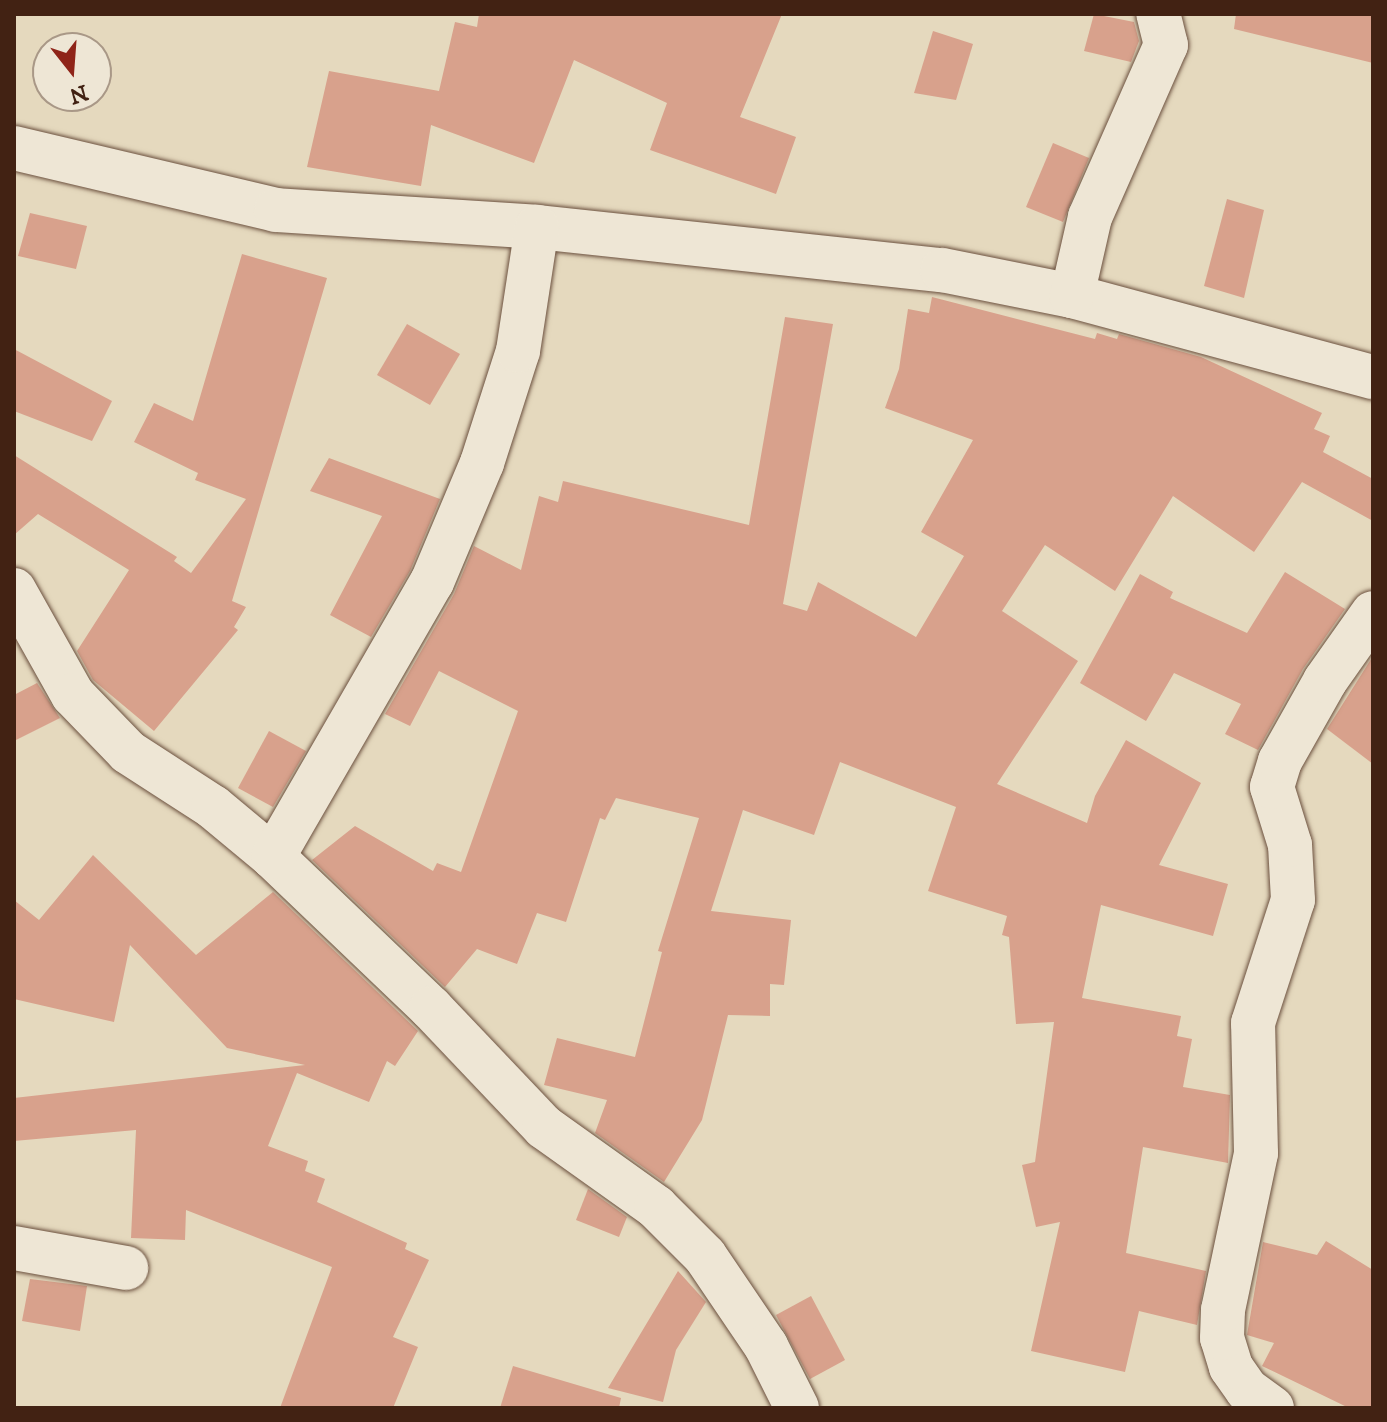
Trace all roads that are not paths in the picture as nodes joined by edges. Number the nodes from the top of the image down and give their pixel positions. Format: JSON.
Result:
{"nodes":[{"id":1,"x":1158,"y":14,"type":"edge"},
{"id":2,"x":14,"y":148,"type":"edge"},
{"id":3,"x":537,"y":227,"type":"junction"},
{"id":4,"x":1072,"y":296,"type":"junction"},
{"id":5,"x":1373,"y":377,"type":"edge"},
{"id":6,"x":14,"y":590,"type":"edge"},
{"id":7,"x":1373,"y":613,"type":"edge"},
{"id":8,"x":273,"y":857,"type":"junction"},
{"id":9,"x":14,"y":1248,"type":"edge"},
{"id":10,"x":126,"y":1268,"type":"dead end"},
{"id":11,"x":797,"y":1408,"type":"edge"},
{"id":12,"x":1272,"y":1408,"type":"edge"}],
"edges":[{"from":1,"to":4,"type":"street"},
{"from":2,"to":3,"type":"street"},
{"from":3,"to":4,"type":"street"},
{"from":3,"to":8,"type":"street"},
{"from":4,"to":5,"type":"street"},
{"from":6,"to":8,"type":"street"},
{"from":7,"to":12,"type":"street"},
{"from":8,"to":11,"type":"street"},
{"from":9,"to":10,"type":"street"}]}
